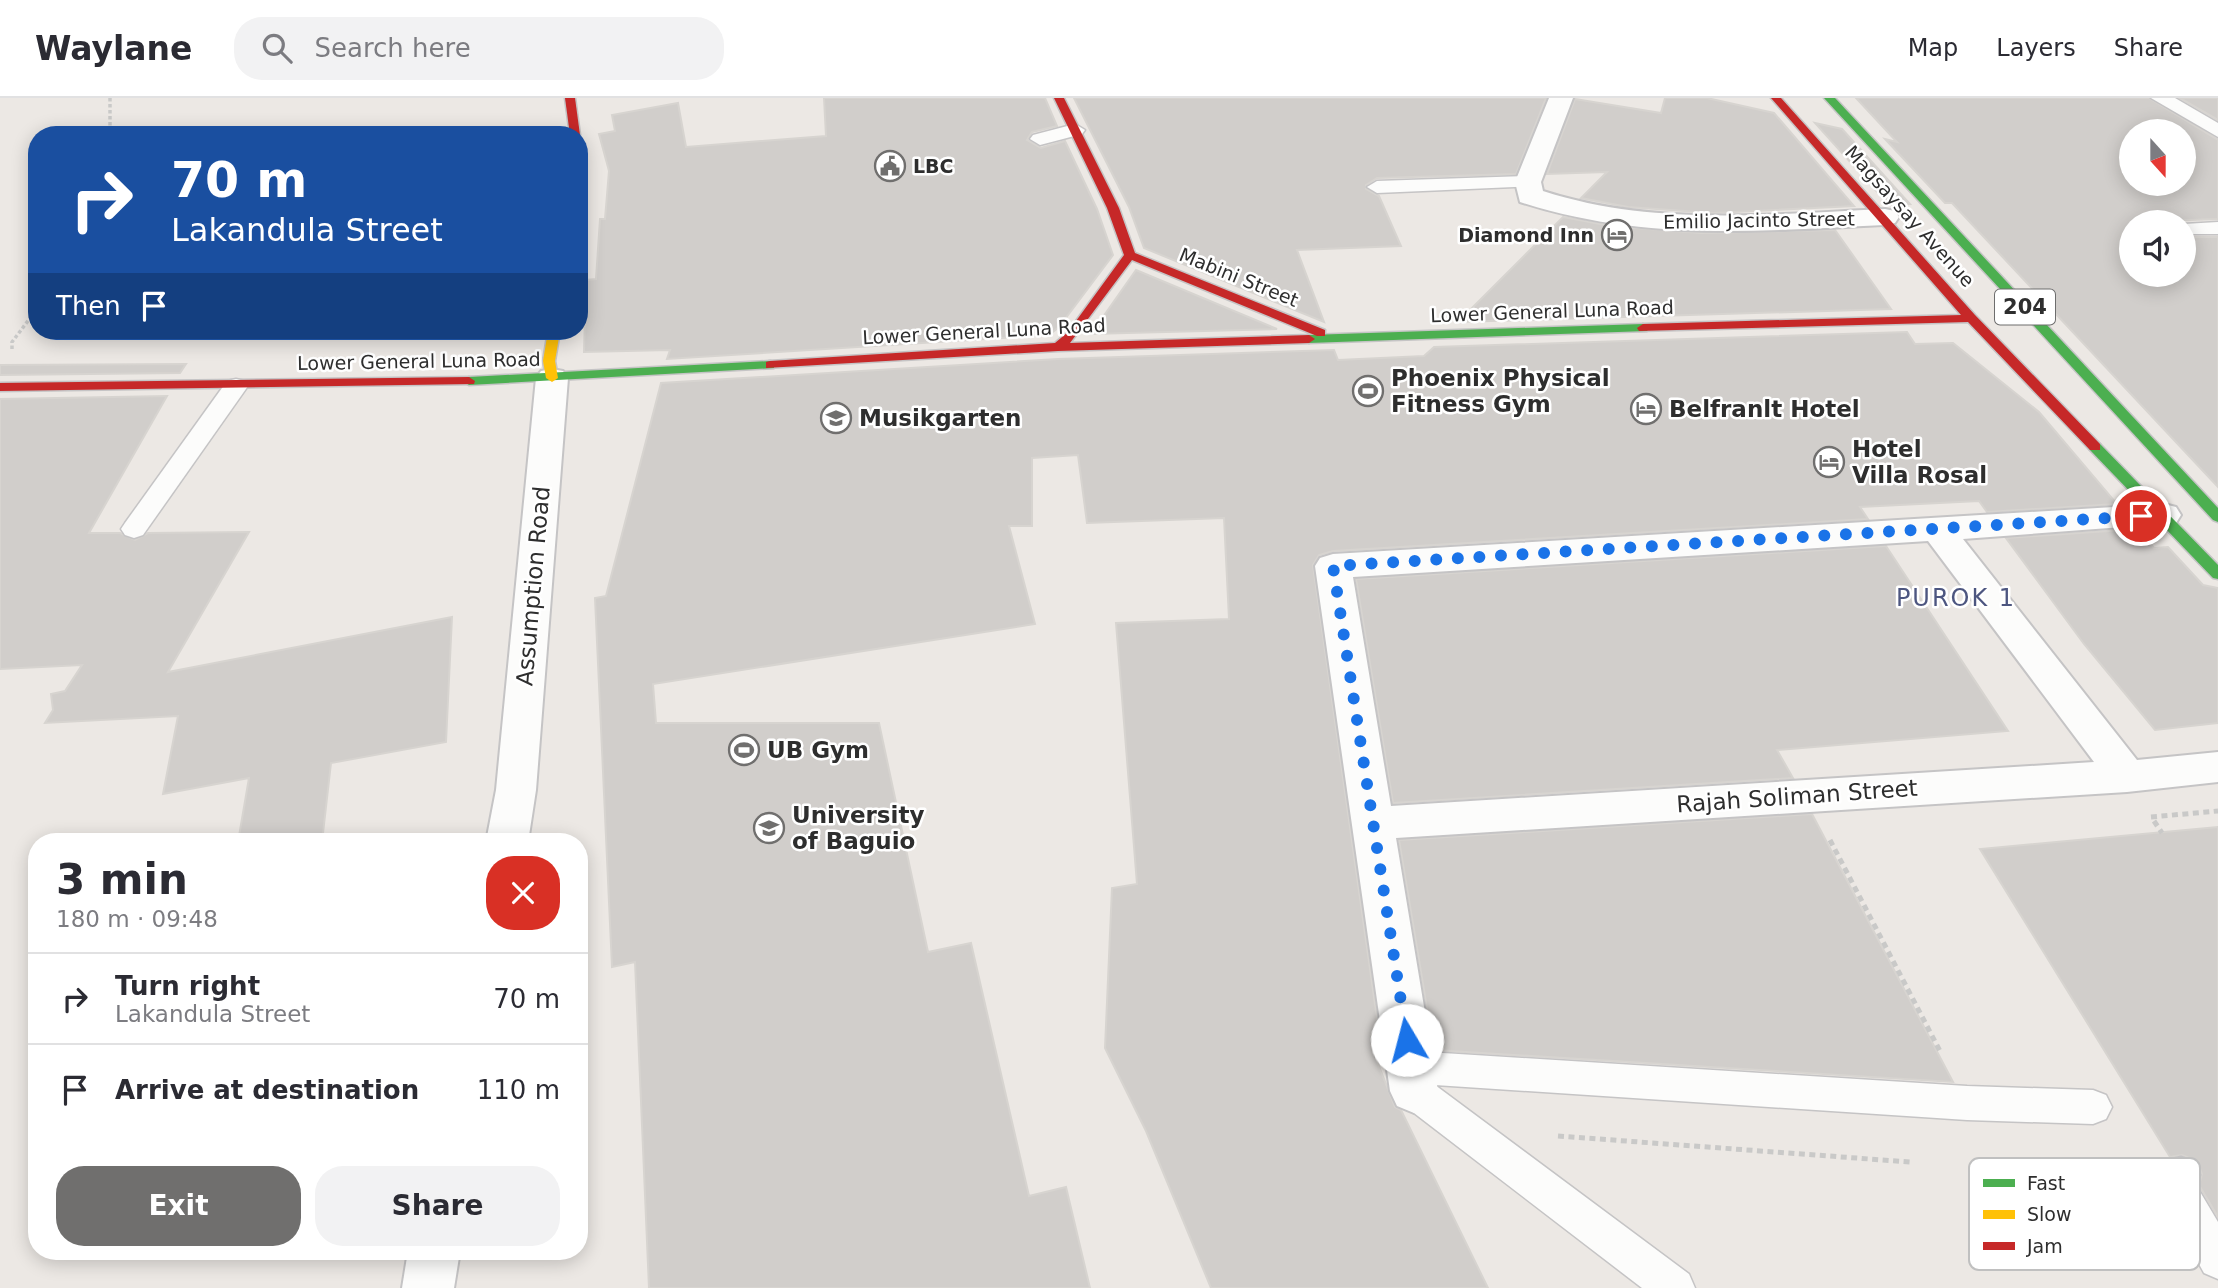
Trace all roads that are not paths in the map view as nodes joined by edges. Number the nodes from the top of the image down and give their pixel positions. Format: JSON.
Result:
{"nodes":[{"id":1,"x":570,"y":98,"type":"edge"},
{"id":2,"x":1059,"y":98,"type":"edge"},
{"id":3,"x":1561,"y":98,"type":"edge"},
{"id":4,"x":1776,"y":98,"type":"edge"},
{"id":5,"x":1829,"y":98,"type":"edge"},
{"id":6,"x":2161,"y":98,"type":"edge"},
{"id":7,"x":574,"y":126,"type":"edge"},
{"id":8,"x":1075,"y":130,"type":"junction"},
{"id":9,"x":2218,"y":131,"type":"edge"},
{"id":10,"x":1040,"y":139,"type":"dead end"},
{"id":11,"x":1528,"y":182,"type":"junction"},
{"id":12,"x":1377,"y":187,"type":"dead end"},
{"id":13,"x":1885,"y":217,"type":"junction"},
{"id":14,"x":2218,"y":228,"type":"edge"},
{"id":15,"x":2196,"y":229,"type":"edge"},
{"id":16,"x":1130,"y":255,"type":"junction"},
{"id":17,"x":1971,"y":317,"type":"junction"},
{"id":18,"x":1333,"y":338,"type":"junction"},
{"id":19,"x":552,"y":340,"type":"edge"},
{"id":20,"x":1059,"y":347,"type":"junction"},
{"id":21,"x":539,"y":379,"type":"junction"},
{"id":22,"x":236,"y":386,"type":"junction"},
{"id":23,"x":0,"y":387,"type":"edge"},
{"id":24,"x":2164,"y":515,"type":"junction"},
{"id":25,"x":2218,"y":517,"type":"edge"},
{"id":26,"x":134,"y":529,"type":"dead end"},
{"id":27,"x":1937,"y":529,"type":"junction"},
{"id":28,"x":2218,"y":574,"type":"edge"},
{"id":29,"x":2218,"y":767,"type":"edge"},
{"id":30,"x":2127,"y":776,"type":"junction"},
{"id":31,"x":1375,"y":822,"type":"junction"},
{"id":32,"x":509,"y":833,"type":"edge"},
{"id":33,"x":1413,"y":1079,"type":"junction"},
{"id":34,"x":2093,"y":1107,"type":"dead end"},
{"id":35,"x":2200,"y":1229,"type":"edge"},
{"id":36,"x":2218,"y":1259,"type":"edge"},
{"id":37,"x":433,"y":1260,"type":"edge"},
{"id":38,"x":428,"y":1288,"type":"edge"},
{"id":39,"x":1675,"y":1288,"type":"edge"}],
"edges":[{"from":1,"to":7,"type":"main road"},
{"from":2,"to":8,"type":"main road"},
{"from":3,"to":11,"type":"street"},
{"from":4,"to":13,"type":"main road","name":"Magsaysay Avenue","number":"204"},
{"from":5,"to":25,"type":"main road","name":"Magsaysay Avenue","number":"204"},
{"from":6,"to":9,"type":"lane"},
{"from":8,"to":10,"type":"lane"},
{"from":8,"to":16,"type":"main road"},
{"from":11,"to":12,"type":"lane"},
{"from":11,"to":13,"type":"street","name":"Emilio Jacinto Street"},
{"from":13,"to":17,"type":"main road","name":"Magsaysay Avenue","number":"204"},
{"from":14,"to":15,"type":"lane"},
{"from":16,"to":18,"type":"main road","name":"Mabini Street"},
{"from":16,"to":20,"type":"main road"},
{"from":17,"to":18,"type":"main road","name":"Lower General Luna Road"},
{"from":17,"to":24,"type":"main road","name":"Magsaysay Avenue","number":"204"},
{"from":18,"to":20,"type":"main road","name":"Lower General Luna Road"},
{"from":19,"to":21,"type":"main road","name":"Assumption Road"},
{"from":20,"to":21,"type":"main road","name":"Lower General Luna Road"},
{"from":21,"to":22,"type":"main road","name":"Lower General Luna Road"},
{"from":21,"to":32,"type":"street","name":"Assumption Road"},
{"from":22,"to":23,"type":"main road","name":"Lower General Luna Road"},
{"from":22,"to":26,"type":"lane"},
{"from":24,"to":27,"type":"street"},
{"from":24,"to":28,"type":"main road","name":"Magsaysay Avenue","number":"204"},
{"from":27,"to":30,"type":"street"},
{"from":27,"to":31,"type":"street"},
{"from":29,"to":30,"type":"street","name":"Rajah Soliman Street"},
{"from":30,"to":31,"type":"street","name":"Rajah Soliman Street"},
{"from":31,"to":33,"type":"street"},
{"from":33,"to":34,"type":"lane"},
{"from":33,"to":39,"type":"lane"},
{"from":35,"to":36,"type":"lane"},
{"from":37,"to":38,"type":"street"}]}
